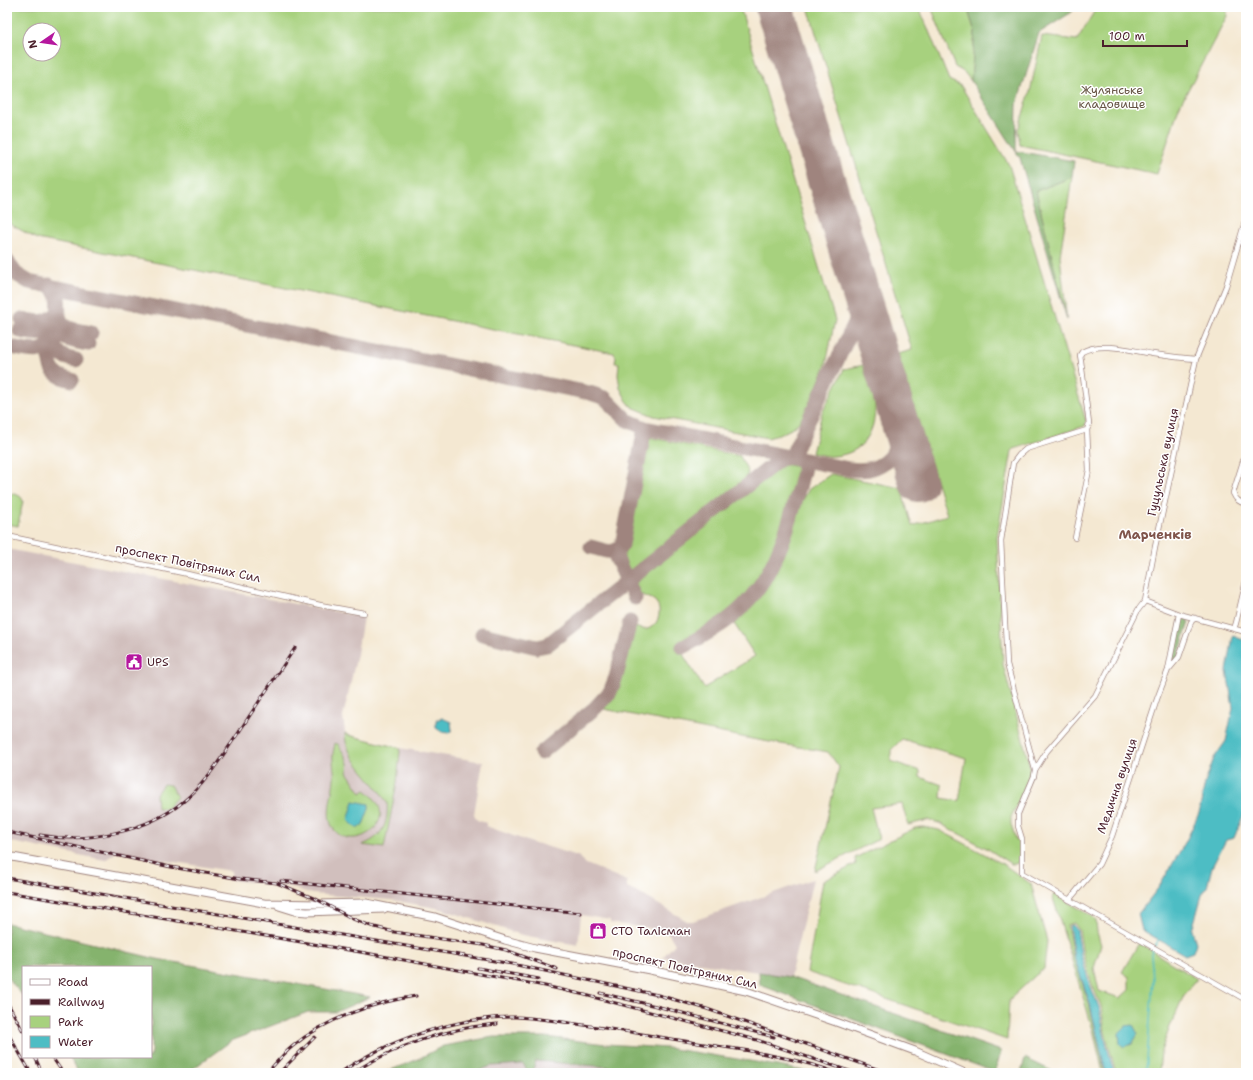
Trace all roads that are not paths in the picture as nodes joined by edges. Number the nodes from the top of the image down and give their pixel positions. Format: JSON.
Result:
{"nodes":[{"id":1,"x":1246,"y":218,"type":"edge"},
{"id":2,"x":1196,"y":359,"type":"junction"},
{"id":3,"x":1087,"y":430,"type":"junction"},
{"id":4,"x":1246,"y":452,"type":"edge"},
{"id":5,"x":1246,"y":504,"type":"edge"},
{"id":6,"x":7,"y":536,"type":"edge"},
{"id":7,"x":1075,"y":538,"type":"dead end"},
{"id":8,"x":1246,"y":581,"type":"edge"},
{"id":9,"x":1145,"y":601,"type":"junction"},
{"id":10,"x":364,"y":613,"type":"dead end"},
{"id":11,"x":1179,"y":614,"type":"junction"},
{"id":12,"x":1195,"y":618,"type":"junction"},
{"id":13,"x":1234,"y":629,"type":"junction"},
{"id":14,"x":1245,"y":632,"type":"edge"},
{"id":15,"x":1168,"y":670,"type":"junction"},
{"id":16,"x":1035,"y":770,"type":"junction"},
{"id":17,"x":7,"y":856,"type":"edge"},
{"id":18,"x":1069,"y":900,"type":"junction"},
{"id":19,"x":1246,"y":1000,"type":"edge"},
{"id":20,"x":965,"y":1073,"type":"edge"}],
"edges":[{"from":1,"to":2,"type":"street","name":"Гуцульська вулиця"},
{"from":2,"to":3,"type":"street"},
{"from":2,"to":9,"type":"street","name":"Гуцульська вулиця"},
{"from":3,"to":7,"type":"street"},
{"from":3,"to":16,"type":"street"},
{"from":4,"to":5,"type":"street"},
{"from":6,"to":10,"type":"street","name":"проспект Повітряних Сил"},
{"from":8,"to":13,"type":"street"},
{"from":9,"to":11,"type":"street"},
{"from":9,"to":16,"type":"street","name":"Гуцульська вулиця"},
{"from":11,"to":12,"type":"street"},
{"from":11,"to":15,"type":"street","name":"Медична вулиця"},
{"from":12,"to":13,"type":"street"},
{"from":12,"to":15,"type":"street","name":"Медична вулиця"},
{"from":13,"to":14,"type":"street"},
{"from":15,"to":18,"type":"street","name":"Медична вулиця"},
{"from":16,"to":18,"type":"street","name":"Гуцульська вулиця"},
{"from":17,"to":20,"type":"main road","name":"проспект Повітряних Сил"},
{"from":18,"to":19,"type":"street"}]}
